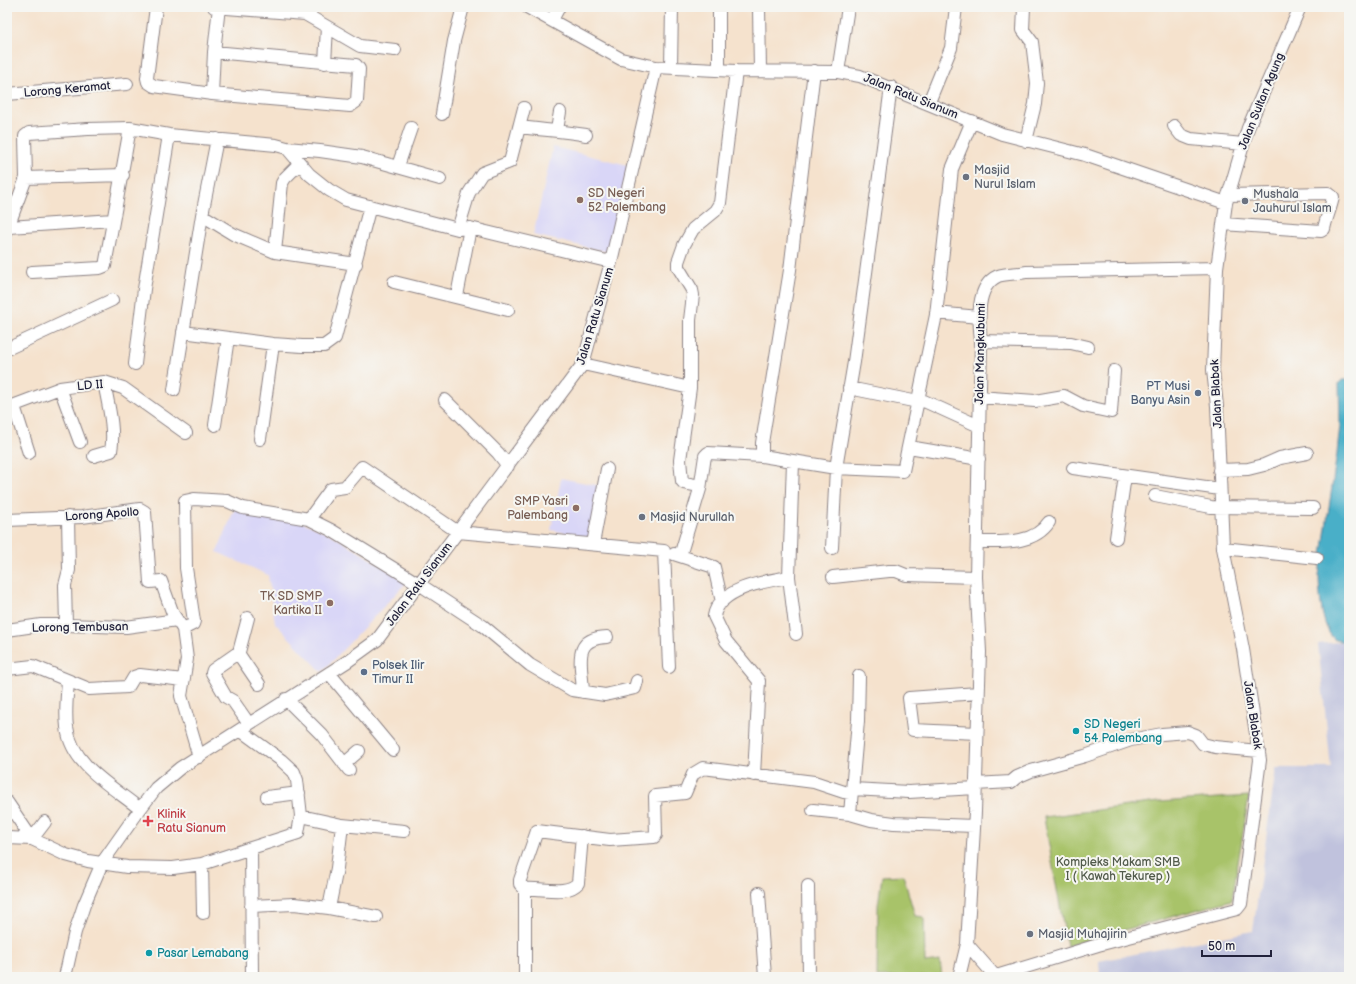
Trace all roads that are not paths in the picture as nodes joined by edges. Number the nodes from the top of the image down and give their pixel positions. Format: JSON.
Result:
{"nodes":[{"id":1,"x":156,"y":7,"type":"edge"},
{"id":2,"x":217,"y":7,"type":"edge"},
{"id":3,"x":292,"y":7,"type":"edge"},
{"id":4,"x":463,"y":7,"type":"edge"},
{"id":5,"x":527,"y":7,"type":"edge"},
{"id":6,"x":560,"y":7,"type":"edge"},
{"id":7,"x":672,"y":7,"type":"edge"},
{"id":8,"x":719,"y":7,"type":"edge"},
{"id":9,"x":759,"y":7,"type":"edge"},
{"id":10,"x":848,"y":7,"type":"edge"},
{"id":11,"x":956,"y":7,"type":"edge"},
{"id":12,"x":1024,"y":7,"type":"edge"},
{"id":13,"x":1300,"y":7,"type":"edge"},
{"id":14,"x":305,"y":14,"type":"junction"},
{"id":15,"x":552,"y":20,"type":"junction"},
{"id":16,"x":327,"y":27,"type":"junction"},
{"id":17,"x":360,"y":46,"type":"junction"},
{"id":18,"x":395,"y":50,"type":"dead end"},
{"id":19,"x":214,"y":52,"type":"junction"},
{"id":20,"x":325,"y":63,"type":"junction"},
{"id":21,"x":357,"y":66,"type":"junction"},
{"id":22,"x":656,"y":67,"type":"junction"},
{"id":23,"x":671,"y":67,"type":"junction"},
{"id":24,"x":719,"y":70,"type":"junction"},
{"id":25,"x":736,"y":71,"type":"junction"},
{"id":26,"x":760,"y":71,"type":"junction"},
{"id":27,"x":814,"y":71,"type":"junction"},
{"id":28,"x":838,"y":72,"type":"junction"},
{"id":29,"x":127,"y":84,"type":"dead end"},
{"id":30,"x":891,"y":87,"type":"junction"},
{"id":31,"x":7,"y":94,"type":"edge"},
{"id":32,"x":212,"y":94,"type":"junction"},
{"id":33,"x":929,"y":102,"type":"junction"},
{"id":34,"x":524,"y":108,"type":"dead end"},
{"id":35,"x":560,"y":112,"type":"dead end"},
{"id":36,"x":442,"y":114,"type":"dead end"},
{"id":37,"x":972,"y":122,"type":"junction"},
{"id":38,"x":1174,"y":126,"type":"dead end"},
{"id":39,"x":519,"y":127,"type":"junction"},
{"id":40,"x":130,"y":128,"type":"junction"},
{"id":41,"x":411,"y":128,"type":"dead end"},
{"id":42,"x":557,"y":130,"type":"junction"},
{"id":43,"x":169,"y":135,"type":"junction"},
{"id":44,"x":586,"y":135,"type":"dead end"},
{"id":45,"x":217,"y":139,"type":"junction"},
{"id":46,"x":1026,"y":141,"type":"junction"},
{"id":47,"x":1243,"y":144,"type":"junction"},
{"id":48,"x":287,"y":148,"type":"junction"},
{"id":49,"x":300,"y":163,"type":"junction"},
{"id":50,"x":398,"y":166,"type":"junction"},
{"id":51,"x":123,"y":175,"type":"junction"},
{"id":52,"x":26,"y":178,"type":"junction"},
{"id":53,"x":440,"y":179,"type":"dead end"},
{"id":54,"x":1227,"y":199,"type":"junction"},
{"id":55,"x":370,"y":206,"type":"junction"},
{"id":56,"x":202,"y":215,"type":"junction"},
{"id":57,"x":113,"y":220,"type":"junction"},
{"id":58,"x":1223,"y":224,"type":"junction"},
{"id":59,"x":8,"y":228,"type":"edge"},
{"id":60,"x":470,"y":228,"type":"junction"},
{"id":61,"x":458,"y":229,"type":"junction"},
{"id":62,"x":274,"y":252,"type":"junction"},
{"id":63,"x":611,"y":262,"type":"junction"},
{"id":64,"x":356,"y":264,"type":"junction"},
{"id":65,"x":1217,"y":268,"type":"junction"},
{"id":66,"x":32,"y":272,"type":"dead end"},
{"id":67,"x":394,"y":282,"type":"dead end"},
{"id":68,"x":457,"y":296,"type":"junction"},
{"id":69,"x":112,"y":300,"type":"dead end"},
{"id":70,"x":508,"y":310,"type":"dead end"},
{"id":71,"x":936,"y":313,"type":"junction"},
{"id":72,"x":979,"y":317,"type":"junction"},
{"id":73,"x":183,"y":332,"type":"junction"},
{"id":74,"x":228,"y":338,"type":"junction"},
{"id":75,"x":981,"y":341,"type":"junction"},
{"id":76,"x":272,"y":344,"type":"junction"},
{"id":77,"x":1088,"y":347,"type":"dead end"},
{"id":78,"x":7,"y":349,"type":"edge"},
{"id":79,"x":135,"y":364,"type":"dead end"},
{"id":80,"x":583,"y":364,"type":"junction"},
{"id":81,"x":1114,"y":371,"type":"dead end"},
{"id":82,"x":104,"y":382,"type":"junction"},
{"id":83,"x":60,"y":388,"type":"junction"},
{"id":84,"x":690,"y":388,"type":"junction"},
{"id":85,"x":849,"y":388,"type":"junction"},
{"id":86,"x":174,"y":390,"type":"dead end"},
{"id":87,"x":979,"y":397,"type":"junction"},
{"id":88,"x":445,"y":400,"type":"dead end"},
{"id":89,"x":918,"y":402,"type":"junction"},
{"id":90,"x":10,"y":407,"type":"edge"},
{"id":91,"x":215,"y":425,"type":"dead end"},
{"id":92,"x":979,"y":426,"type":"junction"},
{"id":93,"x":186,"y":433,"type":"dead end"},
{"id":94,"x":260,"y":439,"type":"dead end"},
{"id":95,"x":80,"y":442,"type":"dead end"},
{"id":96,"x":908,"y":447,"type":"junction"},
{"id":97,"x":29,"y":453,"type":"dead end"},
{"id":98,"x":1307,"y":453,"type":"dead end"},
{"id":99,"x":94,"y":456,"type":"dead end"},
{"id":100,"x":762,"y":456,"type":"junction"},
{"id":101,"x":978,"y":459,"type":"junction"},
{"id":102,"x":793,"y":462,"type":"junction"},
{"id":103,"x":508,"y":466,"type":"junction"},
{"id":104,"x":836,"y":468,"type":"junction"},
{"id":105,"x":1074,"y":468,"type":"dead end"},
{"id":106,"x":607,"y":469,"type":"dead end"},
{"id":107,"x":1219,"y":470,"type":"junction"},
{"id":108,"x":1125,"y":476,"type":"junction"},
{"id":109,"x":700,"y":486,"type":"junction"},
{"id":110,"x":1220,"y":489,"type":"junction"},
{"id":111,"x":1155,"y":496,"type":"dead end"},
{"id":112,"x":1221,"y":506,"type":"junction"},
{"id":113,"x":1313,"y":508,"type":"dead end"},
{"id":114,"x":68,"y":517,"type":"junction"},
{"id":115,"x":309,"y":519,"type":"junction"},
{"id":116,"x":7,"y":520,"type":"edge"},
{"id":117,"x":1049,"y":522,"type":"dead end"},
{"id":118,"x":458,"y":532,"type":"junction"},
{"id":119,"x":1116,"y":538,"type":"dead end"},
{"id":120,"x":977,"y":542,"type":"junction"},
{"id":121,"x":593,"y":544,"type":"junction"},
{"id":122,"x":832,"y":548,"type":"dead end"},
{"id":123,"x":1223,"y":548,"type":"junction"},
{"id":124,"x":664,"y":551,"type":"junction"},
{"id":125,"x":680,"y":556,"type":"junction"},
{"id":126,"x":1317,"y":558,"type":"dead end"},
{"id":127,"x":789,"y":577,"type":"junction"},
{"id":128,"x":833,"y":577,"type":"dead end"},
{"id":129,"x":976,"y":577,"type":"junction"},
{"id":130,"x":419,"y":584,"type":"junction"},
{"id":131,"x":722,"y":602,"type":"junction"},
{"id":132,"x":248,"y":618,"type":"dead end"},
{"id":133,"x":66,"y":624,"type":"junction"},
{"id":134,"x":180,"y":625,"type":"junction"},
{"id":135,"x":7,"y":630,"type":"edge"},
{"id":136,"x":796,"y":634,"type":"dead end"},
{"id":137,"x":607,"y":637,"type":"dead end"},
{"id":138,"x":238,"y":653,"type":"junction"},
{"id":139,"x":669,"y":667,"type":"dead end"},
{"id":140,"x":7,"y":670,"type":"edge"},
{"id":141,"x":329,"y":673,"type":"junction"},
{"id":142,"x":859,"y":676,"type":"dead end"},
{"id":143,"x":183,"y":680,"type":"junction"},
{"id":144,"x":68,"y":681,"type":"junction"},
{"id":145,"x":637,"y":681,"type":"dead end"},
{"id":146,"x":259,"y":684,"type":"dead end"},
{"id":147,"x":583,"y":692,"type":"junction"},
{"id":148,"x":978,"y":693,"type":"junction"},
{"id":149,"x":286,"y":699,"type":"junction"},
{"id":150,"x":244,"y":727,"type":"junction"},
{"id":151,"x":977,"y":733,"type":"junction"},
{"id":152,"x":393,"y":750,"type":"dead end"},
{"id":153,"x":358,"y":751,"type":"dead end"},
{"id":154,"x":1259,"y":751,"type":"junction"},
{"id":155,"x":199,"y":757,"type":"junction"},
{"id":156,"x":754,"y":775,"type":"junction"},
{"id":157,"x":975,"y":786,"type":"junction"},
{"id":158,"x":852,"y":791,"type":"junction"},
{"id":159,"x":299,"y":793,"type":"junction"},
{"id":160,"x":266,"y":797,"type":"dead end"},
{"id":161,"x":7,"y":802,"type":"edge"},
{"id":162,"x":140,"y":808,"type":"junction"},
{"id":163,"x":813,"y":810,"type":"dead end"},
{"id":164,"x":850,"y":814,"type":"junction"},
{"id":165,"x":301,"y":816,"type":"junction"},
{"id":166,"x":45,"y":822,"type":"dead end"},
{"id":167,"x":342,"y":825,"type":"junction"},
{"id":168,"x":974,"y":826,"type":"junction"},
{"id":169,"x":404,"y":831,"type":"dead end"},
{"id":170,"x":582,"y":836,"type":"junction"},
{"id":171,"x":7,"y":838,"type":"edge"},
{"id":172,"x":32,"y":839,"type":"junction"},
{"id":173,"x":251,"y":848,"type":"junction"},
{"id":174,"x":102,"y":864,"type":"junction"},
{"id":175,"x":202,"y":864,"type":"junction"},
{"id":176,"x":808,"y":886,"type":"dead end"},
{"id":177,"x":525,"y":889,"type":"junction"},
{"id":178,"x":759,"y":893,"type":"dead end"},
{"id":179,"x":251,"y":906,"type":"junction"},
{"id":180,"x":329,"y":908,"type":"junction"},
{"id":181,"x":202,"y":913,"type":"dead end"},
{"id":182,"x":376,"y":917,"type":"dead end"},
{"id":183,"x":967,"y":944,"type":"junction"},
{"id":184,"x":65,"y":977,"type":"edge"},
{"id":185,"x":252,"y":977,"type":"edge"},
{"id":186,"x":525,"y":977,"type":"edge"},
{"id":187,"x":765,"y":977,"type":"edge"},
{"id":188,"x":809,"y":977,"type":"edge"},
{"id":189,"x":959,"y":977,"type":"edge"},
{"id":190,"x":994,"y":977,"type":"edge"}],
"edges":[{"from":1,"to":32,"type":"street"},
{"from":2,"to":14,"type":"street"},
{"from":2,"to":19,"type":"street"},
{"from":3,"to":14,"type":"street"},
{"from":4,"to":36,"type":"street"},
{"from":5,"to":15,"type":"street"},
{"from":6,"to":15,"type":"street"},
{"from":7,"to":23,"type":"street"},
{"from":8,"to":24,"type":"street"},
{"from":9,"to":26,"type":"street"},
{"from":10,"to":28,"type":"street"},
{"from":11,"to":33,"type":"street"},
{"from":12,"to":46,"type":"street"},
{"from":13,"to":47,"type":"street","name":"Jalan Sultan Agung"},
{"from":14,"to":16,"type":"street"},
{"from":15,"to":22,"type":"street"},
{"from":16,"to":17,"type":"street"},
{"from":16,"to":20,"type":"street"},
{"from":17,"to":18,"type":"street"},
{"from":17,"to":21,"type":"street"},
{"from":19,"to":20,"type":"street"},
{"from":19,"to":32,"type":"street"},
{"from":20,"to":21,"type":"street"},
{"from":21,"to":32,"type":"street"},
{"from":22,"to":23,"type":"street","name":"Jalan Ratu Sianum"},
{"from":22,"to":63,"type":"street","name":"Jalan Ratu Sianum"},
{"from":23,"to":24,"type":"street","name":"Jalan Ratu Sianum"},
{"from":24,"to":25,"type":"street","name":"Jalan Ratu Sianum"},
{"from":25,"to":26,"type":"street","name":"Jalan Ratu Sianum"},
{"from":25,"to":84,"type":"street"},
{"from":26,"to":27,"type":"street","name":"Jalan Ratu Sianum"},
{"from":27,"to":28,"type":"street","name":"Jalan Ratu Sianum"},
{"from":27,"to":100,"type":"street"},
{"from":28,"to":30,"type":"street","name":"Jalan Ratu Sianum"},
{"from":29,"to":31,"type":"street","name":"Lorong Keramat"},
{"from":30,"to":33,"type":"street","name":"Jalan Ratu Sianum"},
{"from":30,"to":85,"type":"street"},
{"from":33,"to":37,"type":"street","name":"Jalan Ratu Sianum"},
{"from":34,"to":39,"type":"street"},
{"from":35,"to":42,"type":"street"},
{"from":37,"to":46,"type":"street","name":"Jalan Ratu Sianum"},
{"from":37,"to":71,"type":"street"},
{"from":38,"to":47,"type":"street"},
{"from":39,"to":42,"type":"street"},
{"from":39,"to":61,"type":"street"},
{"from":40,"to":43,"type":"street"},
{"from":40,"to":51,"type":"street"},
{"from":40,"to":52,"type":"street"},
{"from":41,"to":50,"type":"street"},
{"from":42,"to":44,"type":"street"},
{"from":43,"to":45,"type":"street"},
{"from":43,"to":79,"type":"street"},
{"from":45,"to":48,"type":"street"},
{"from":45,"to":56,"type":"street"},
{"from":46,"to":54,"type":"street","name":"Jalan Ratu Sianum"},
{"from":47,"to":54,"type":"street","name":"Jalan Sultan Agung"},
{"from":48,"to":49,"type":"street"},
{"from":48,"to":50,"type":"street"},
{"from":49,"to":55,"type":"street"},
{"from":49,"to":62,"type":"street"},
{"from":50,"to":53,"type":"street"},
{"from":51,"to":52,"type":"street"},
{"from":51,"to":57,"type":"street"},
{"from":52,"to":59,"type":"street"},
{"from":54,"to":58,"type":"street","name":"Jalan Sultan Agung"},
{"from":54,"to":58,"type":"street","name":"Jalan Ratu Sianum"},
{"from":55,"to":61,"type":"street"},
{"from":55,"to":64,"type":"street"},
{"from":56,"to":62,"type":"street"},
{"from":56,"to":73,"type":"street"},
{"from":57,"to":59,"type":"street"},
{"from":57,"to":66,"type":"street"},
{"from":58,"to":65,"type":"street","name":"Jalan Sultan Agung"},
{"from":60,"to":61,"type":"street"},
{"from":60,"to":63,"type":"street"},
{"from":60,"to":68,"type":"street"},
{"from":62,"to":64,"type":"street"},
{"from":63,"to":80,"type":"street","name":"Jalan Ratu Sianum"},
{"from":64,"to":76,"type":"street"},
{"from":65,"to":72,"type":"street","name":"Jalan Mangkubumi"},
{"from":65,"to":107,"type":"street","name":"Jalan Blabak"},
{"from":67,"to":68,"type":"street"},
{"from":68,"to":70,"type":"street"},
{"from":69,"to":78,"type":"street"},
{"from":71,"to":72,"type":"street"},
{"from":71,"to":89,"type":"street"},
{"from":72,"to":75,"type":"street","name":"Jalan Mangkubumi"},
{"from":73,"to":74,"type":"street"},
{"from":73,"to":86,"type":"street"},
{"from":74,"to":76,"type":"street"},
{"from":74,"to":91,"type":"street"},
{"from":75,"to":77,"type":"street"},
{"from":75,"to":87,"type":"street","name":"Jalan Mangkubumi"},
{"from":76,"to":94,"type":"street"},
{"from":80,"to":84,"type":"street"},
{"from":80,"to":103,"type":"street","name":"Jalan Ratu Sianum"},
{"from":81,"to":87,"type":"street"},
{"from":82,"to":83,"type":"street","name":"LD II"},
{"from":82,"to":93,"type":"street","name":"LD II"},
{"from":82,"to":99,"type":"street"},
{"from":83,"to":90,"type":"street","name":"LD II"},
{"from":83,"to":95,"type":"street"},
{"from":84,"to":109,"type":"street"},
{"from":85,"to":89,"type":"street"},
{"from":85,"to":104,"type":"street"},
{"from":87,"to":92,"type":"street","name":"Jalan Mangkubumi"},
{"from":88,"to":103,"type":"street"},
{"from":89,"to":92,"type":"street"},
{"from":89,"to":96,"type":"street"},
{"from":90,"to":97,"type":"street"},
{"from":92,"to":101,"type":"street","name":"Jalan Mangkubumi"},
{"from":96,"to":101,"type":"street"},
{"from":96,"to":104,"type":"street"},
{"from":98,"to":107,"type":"street"},
{"from":100,"to":102,"type":"street"},
{"from":100,"to":109,"type":"street"},
{"from":101,"to":120,"type":"street","name":"Jalan Mangkubumi"},
{"from":102,"to":104,"type":"street"},
{"from":102,"to":127,"type":"street"},
{"from":103,"to":118,"type":"street","name":"Jalan Ratu Sianum"},
{"from":104,"to":122,"type":"street"},
{"from":105,"to":108,"type":"street"},
{"from":106,"to":121,"type":"street"},
{"from":107,"to":110,"type":"street","name":"Jalan Blabak"},
{"from":108,"to":110,"type":"street"},
{"from":108,"to":119,"type":"street"},
{"from":109,"to":125,"type":"street"},
{"from":110,"to":112,"type":"street","name":"Jalan Blabak"},
{"from":111,"to":112,"type":"street"},
{"from":112,"to":113,"type":"street"},
{"from":112,"to":123,"type":"street","name":"Jalan Blabak"},
{"from":114,"to":116,"type":"street","name":"Lorong Apollo"},
{"from":114,"to":133,"type":"street"},
{"from":114,"to":134,"type":"street","name":"Lorong Apollo"},
{"from":115,"to":118,"type":"street"},
{"from":115,"to":130,"type":"street"},
{"from":115,"to":134,"type":"street"},
{"from":117,"to":120,"type":"street"},
{"from":118,"to":121,"type":"street"},
{"from":118,"to":130,"type":"street","name":"Jalan Ratu Sianum"},
{"from":120,"to":129,"type":"street","name":"Jalan Mangkubumi"},
{"from":121,"to":124,"type":"street"},
{"from":123,"to":126,"type":"street"},
{"from":123,"to":154,"type":"street","name":"Jalan Blabak"},
{"from":124,"to":125,"type":"street"},
{"from":124,"to":139,"type":"street"},
{"from":125,"to":131,"type":"street"},
{"from":127,"to":131,"type":"street"},
{"from":127,"to":136,"type":"street"},
{"from":128,"to":129,"type":"street"},
{"from":129,"to":148,"type":"street","name":"Jalan Mangkubumi"},
{"from":130,"to":141,"type":"street","name":"Jalan Ratu Sianum"},
{"from":130,"to":147,"type":"street"},
{"from":131,"to":156,"type":"street"},
{"from":132,"to":138,"type":"street"},
{"from":133,"to":134,"type":"street","name":"Lorong Tembusan"},
{"from":133,"to":135,"type":"street","name":"Lorong Tembusan"},
{"from":134,"to":143,"type":"street"},
{"from":137,"to":147,"type":"street"},
{"from":138,"to":146,"type":"street"},
{"from":138,"to":150,"type":"street"},
{"from":140,"to":144,"type":"street"},
{"from":141,"to":149,"type":"street","name":"Jalan Ratu Sianum"},
{"from":141,"to":152,"type":"street"},
{"from":142,"to":158,"type":"street"},
{"from":143,"to":144,"type":"street"},
{"from":143,"to":155,"type":"street"},
{"from":144,"to":162,"type":"street"},
{"from":145,"to":147,"type":"street"},
{"from":148,"to":151,"type":"street","name":"Jalan Mangkubumi"},
{"from":148,"to":151,"type":"street"},
{"from":149,"to":150,"type":"street","name":"Jalan Ratu Sianum"},
{"from":149,"to":153,"type":"street"},
{"from":150,"to":155,"type":"street","name":"Jalan Ratu Sianum"},
{"from":150,"to":159,"type":"street"},
{"from":151,"to":157,"type":"street","name":"Jalan Mangkubumi"},
{"from":154,"to":157,"type":"street"},
{"from":154,"to":190,"type":"street","name":"Jalan Blabak"},
{"from":155,"to":162,"type":"street","name":"Jalan Ratu Sianum"},
{"from":156,"to":158,"type":"street"},
{"from":156,"to":170,"type":"street"},
{"from":157,"to":158,"type":"street"},
{"from":157,"to":168,"type":"street","name":"Jalan Mangkubumi"},
{"from":158,"to":164,"type":"street"},
{"from":159,"to":160,"type":"street"},
{"from":159,"to":165,"type":"street"},
{"from":161,"to":172,"type":"street"},
{"from":162,"to":174,"type":"street","name":"Jalan Ratu Sianum"},
{"from":163,"to":164,"type":"street"},
{"from":164,"to":168,"type":"street"},
{"from":165,"to":167,"type":"street"},
{"from":165,"to":173,"type":"street"},
{"from":166,"to":172,"type":"street"},
{"from":167,"to":169,"type":"street"},
{"from":167,"to":180,"type":"street"},
{"from":168,"to":183,"type":"street","name":"Jalan Mangkubumi"},
{"from":170,"to":177,"type":"street"},
{"from":170,"to":177,"type":"street"},
{"from":171,"to":172,"type":"street"},
{"from":172,"to":174,"type":"street"},
{"from":173,"to":175,"type":"street"},
{"from":173,"to":179,"type":"street"},
{"from":174,"to":175,"type":"street"},
{"from":174,"to":184,"type":"street","name":"Jalan Ratu Sianum"},
{"from":175,"to":181,"type":"street"},
{"from":176,"to":188,"type":"street"},
{"from":177,"to":186,"type":"street"},
{"from":178,"to":187,"type":"street"},
{"from":179,"to":180,"type":"street"},
{"from":179,"to":185,"type":"street"},
{"from":180,"to":182,"type":"street"},
{"from":183,"to":189,"type":"street","name":"Jalan Mangkubumi"},
{"from":183,"to":190,"type":"street"}]}
